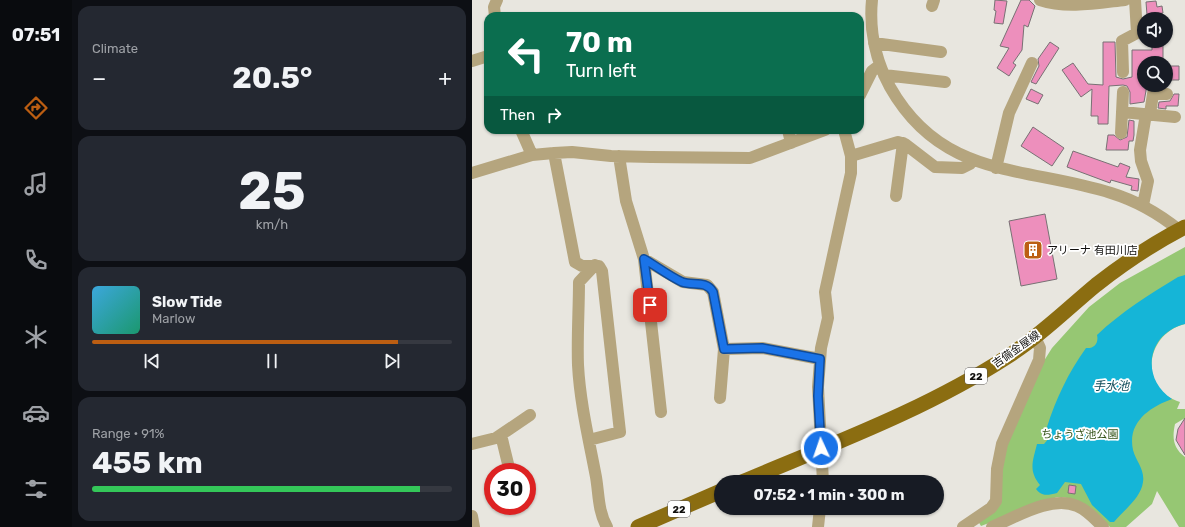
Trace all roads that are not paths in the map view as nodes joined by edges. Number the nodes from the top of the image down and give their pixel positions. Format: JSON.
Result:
{"nodes":[{"id":1,"x":497,"y":0,"type":"edge"},
{"id":2,"x":872,"y":0,"type":"edge"},
{"id":3,"x":1040,"y":0,"type":"edge"},
{"id":4,"x":1125,"y":0,"type":"edge"},
{"id":5,"x":1135,"y":0,"type":"edge"},
{"id":6,"x":1054,"y":2,"type":"edge"},
{"id":7,"x":495,"y":12,"type":"edge"},
{"id":8,"x":874,"y":43,"type":"junction"},
{"id":9,"x":940,"y":52,"type":"dead end"},
{"id":10,"x":484,"y":57,"type":"edge"},
{"id":11,"x":472,"y":61,"type":"edge"},
{"id":12,"x":1032,"y":63,"type":"dead end"},
{"id":13,"x":882,"y":70,"type":"junction"},
{"id":14,"x":1123,"y":72,"type":"dead end"},
{"id":15,"x":945,"y":82,"type":"dead end"},
{"id":16,"x":864,"y":86,"type":"edge"},
{"id":17,"x":1123,"y":92,"type":"dead end"},
{"id":18,"x":1167,"y":94,"type":"dead end"},
{"id":19,"x":1122,"y":112,"type":"junction"},
{"id":20,"x":1148,"y":114,"type":"junction"},
{"id":21,"x":1175,"y":117,"type":"dead end"},
{"id":22,"x":1121,"y":133,"type":"dead end"},
{"id":23,"x":523,"y":134,"type":"edge"},
{"id":24,"x":789,"y":134,"type":"edge"},
{"id":25,"x":814,"y":134,"type":"edge"},
{"id":26,"x":845,"y":134,"type":"edge"},
{"id":27,"x":791,"y":143,"type":"junction"},
{"id":28,"x":903,"y":143,"type":"junction"},
{"id":29,"x":554,"y":152,"type":"junction"},
{"id":30,"x":532,"y":155,"type":"junction"},
{"id":31,"x":619,"y":156,"type":"junction"},
{"id":32,"x":851,"y":156,"type":"junction"},
{"id":33,"x":972,"y":161,"type":"junction"},
{"id":34,"x":996,"y":168,"type":"junction"},
{"id":35,"x":472,"y":173,"type":"edge"},
{"id":36,"x":896,"y":196,"type":"dead end"},
{"id":37,"x":1143,"y":205,"type":"junction"},
{"id":38,"x":1182,"y":229,"type":"edge"},
{"id":39,"x":644,"y":259,"type":"junction"},
{"id":40,"x":595,"y":265,"type":"junction"},
{"id":41,"x":1035,"y":337,"type":"junction"},
{"id":42,"x":724,"y":349,"type":"junction"},
{"id":43,"x":820,"y":359,"type":"junction"},
{"id":44,"x":720,"y":398,"type":"dead end"},
{"id":45,"x":661,"y":412,"type":"dead end"},
{"id":46,"x":530,"y":415,"type":"dead end"},
{"id":47,"x":501,"y":435,"type":"junction"},
{"id":48,"x":589,"y":440,"type":"junction"},
{"id":49,"x":472,"y":444,"type":"edge"},
{"id":50,"x":821,"y":448,"type":"junction"},
{"id":51,"x":508,"y":463,"type":"edge"},
{"id":52,"x":758,"y":475,"type":"edge"},
{"id":53,"x":823,"y":475,"type":"edge"},
{"id":54,"x":714,"y":494,"type":"edge"},
{"id":55,"x":819,"y":515,"type":"edge"},
{"id":56,"x":472,"y":516,"type":"edge"},
{"id":57,"x":474,"y":527,"type":"edge"},
{"id":58,"x":607,"y":527,"type":"edge"},
{"id":59,"x":638,"y":527,"type":"edge"},
{"id":60,"x":818,"y":527,"type":"edge"},
{"id":61,"x":963,"y":527,"type":"edge"},
{"id":62,"x":992,"y":527,"type":"edge"},
{"id":63,"x":1103,"y":527,"type":"edge"}],
"edges":[{"from":1,"to":7,"type":"street"},
{"from":2,"to":8,"type":"street"},
{"from":3,"to":6,"type":"street"},
{"from":4,"to":6,"type":"street"},
{"from":5,"to":14,"type":"street"},
{"from":8,"to":9,"type":"street"},
{"from":8,"to":13,"type":"street"},
{"from":10,"to":11,"type":"street"},
{"from":12,"to":34,"type":"street"},
{"from":13,"to":15,"type":"street"},
{"from":13,"to":16,"type":"street"},
{"from":13,"to":33,"type":"street"},
{"from":17,"to":19,"type":"street"},
{"from":18,"to":20,"type":"street"},
{"from":19,"to":20,"type":"street"},
{"from":19,"to":22,"type":"street"},
{"from":20,"to":21,"type":"street"},
{"from":20,"to":37,"type":"street"},
{"from":23,"to":30,"type":"street"},
{"from":24,"to":27,"type":"street"},
{"from":25,"to":27,"type":"street"},
{"from":26,"to":32,"type":"street"},
{"from":27,"to":31,"type":"street"},
{"from":28,"to":32,"type":"street"},
{"from":28,"to":33,"type":"street"},
{"from":28,"to":36,"type":"street"},
{"from":29,"to":30,"type":"street"},
{"from":29,"to":31,"type":"street"},
{"from":29,"to":40,"type":"street"},
{"from":30,"to":35,"type":"street"},
{"from":31,"to":39,"type":"street"},
{"from":32,"to":43,"type":"street"},
{"from":33,"to":34,"type":"street"},
{"from":34,"to":37,"type":"street"},
{"from":37,"to":38,"type":"street"},
{"from":38,"to":41,"type":"main road","name":"吉備金屋線","number":"22"},
{"from":39,"to":42,"type":"street"},
{"from":39,"to":45,"type":"street"},
{"from":40,"to":48,"type":"street"},
{"from":40,"to":48,"type":"street"},
{"from":41,"to":50,"type":"main road","name":"吉備金屋線","number":"22"},
{"from":41,"to":61,"type":"street"},
{"from":42,"to":43,"type":"street"},
{"from":42,"to":44,"type":"street"},
{"from":43,"to":50,"type":"street"},
{"from":46,"to":47,"type":"street"},
{"from":47,"to":49,"type":"street"},
{"from":47,"to":51,"type":"street"},
{"from":48,"to":58,"type":"street"},
{"from":50,"to":52,"type":"main road","name":"吉備金屋線","number":"22"},
{"from":50,"to":53,"type":"street"},
{"from":54,"to":59,"type":"main road","number":"22"},
{"from":55,"to":60,"type":"street"},
{"from":56,"to":57,"type":"street"},
{"from":62,"to":63,"type":"street"}]}
